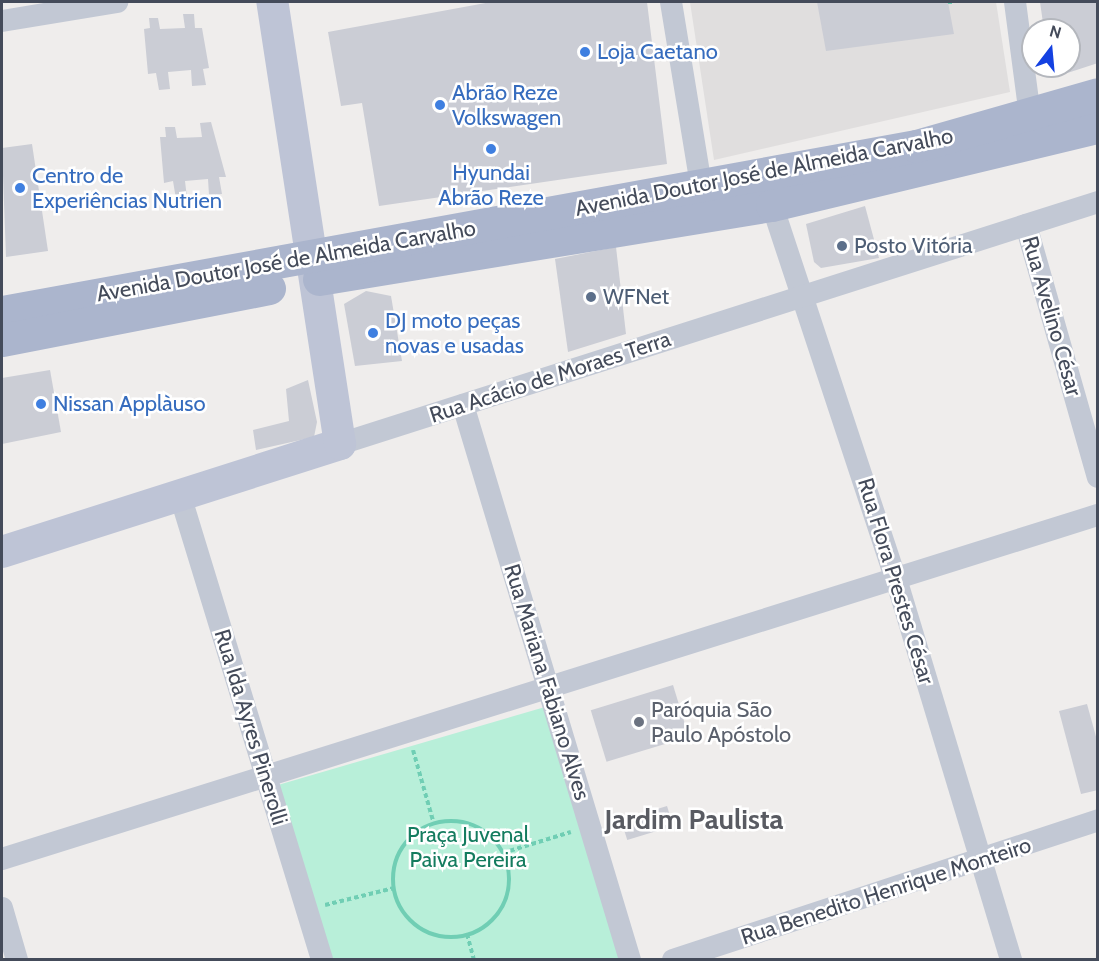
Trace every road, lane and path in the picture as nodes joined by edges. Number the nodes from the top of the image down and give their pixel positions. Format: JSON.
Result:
{"nodes":[{"id":1,"x":117,"y":2,"type":"edge"},
{"id":2,"x":272,"y":2,"type":"edge"},
{"id":3,"x":672,"y":2,"type":"edge"},
{"id":4,"x":1015,"y":2,"type":"edge"},
{"id":5,"x":2,"y":21,"type":"edge"},
{"id":6,"x":1098,"y":94,"type":"edge"},
{"id":7,"x":1030,"y":116,"type":"junction"},
{"id":8,"x":1098,"y":127,"type":"edge"},
{"id":9,"x":701,"y":185,"type":"junction"},
{"id":10,"x":1098,"y":202,"type":"edge"},
{"id":11,"x":772,"y":206,"type":"junction"},
{"id":12,"x":1026,"y":225,"type":"junction"},
{"id":13,"x":312,"y":269,"type":"junction"},
{"id":14,"x":805,"y":296,"type":"junction"},
{"id":15,"x":2,"y":312,"type":"edge"},
{"id":16,"x":2,"y":340,"type":"edge"},
{"id":17,"x":463,"y":405,"type":"junction"},
{"id":18,"x":1089,"y":409,"type":"edge"},
{"id":19,"x":340,"y":444,"type":"junction"},
{"id":20,"x":1098,"y":477,"type":"edge"},
{"id":21,"x":180,"y":495,"type":"junction"},
{"id":22,"x":1098,"y":515,"type":"edge"},
{"id":23,"x":2,"y":552,"type":"edge"},
{"id":24,"x":897,"y":582,"type":"junction"},
{"id":25,"x":550,"y":691,"type":"junction"},
{"id":26,"x":408,"y":734,"type":"junction"},
{"id":27,"x":267,"y":777,"type":"junction"},
{"id":28,"x":1098,"y":820,"type":"edge"},
{"id":29,"x":434,"y":824,"type":"junction"},
{"id":30,"x":590,"y":826,"type":"junction"},
{"id":31,"x":502,"y":853,"type":"junction"},
{"id":32,"x":2,"y":859,"type":"edge"},
{"id":33,"x":982,"y":860,"type":"junction"},
{"id":34,"x":394,"y":888,"type":"junction"},
{"id":35,"x":2,"y":908,"type":"edge"},
{"id":36,"x":306,"y":910,"type":"junction"},
{"id":37,"x":467,"y":934,"type":"junction"},
{"id":38,"x":17,"y":960,"type":"edge"},
{"id":39,"x":322,"y":960,"type":"edge"},
{"id":40,"x":474,"y":960,"type":"edge"},
{"id":41,"x":630,"y":960,"type":"edge"},
{"id":42,"x":674,"y":960,"type":"edge"},
{"id":43,"x":1011,"y":960,"type":"edge"}],
"edges":[{"from":1,"to":5,"type":"street"},
{"from":2,"to":13,"type":"street"},
{"from":3,"to":9,"type":"street"},
{"from":4,"to":7,"type":"street"},
{"from":6,"to":7,"type":"main road","name":"Avenida Doutor José de Almeida Carvalho"},
{"from":7,"to":9,"type":"main road","name":"Avenida Doutor José de Almeida Carvalho"},
{"from":8,"to":11,"type":"main road","name":"Avenida Doutor José de Almeida Carvalho"},
{"from":9,"to":13,"type":"main road","name":"Avenida Doutor José de Almeida Carvalho"},
{"from":10,"to":12,"type":"street","name":"Rua Acácio de Moraes Terra"},
{"from":11,"to":13,"type":"main road","name":"Avenida Doutor José de Almeida Carvalho"},
{"from":11,"to":14,"type":"street","name":"Rua Flora Prestes César"},
{"from":12,"to":14,"type":"street","name":"Rua Acácio de Moraes Terra"},
{"from":12,"to":18,"type":"street","name":"Rua Avelino César"},
{"from":13,"to":15,"type":"main road","name":"Avenida Doutor José de Almeida Carvalho"},
{"from":13,"to":16,"type":"main road","name":"Avenida Doutor José de Almeida Carvalho"},
{"from":13,"to":19,"type":"street"},
{"from":14,"to":17,"type":"street","name":"Rua Acácio de Moraes Terra"},
{"from":14,"to":24,"type":"street","name":"Rua Flora Prestes César"},
{"from":17,"to":19,"type":"street","name":"Rua Acácio de Moraes Terra"},
{"from":17,"to":25,"type":"street","name":"Rua Mariana Fabiano Alves"},
{"from":18,"to":20,"type":"street","name":"Rua Avelino César"},
{"from":19,"to":21,"type":"street","name":"Rua Acácio de Moraes Terra"},
{"from":21,"to":23,"type":"street","name":"Rua Acácio de Moraes Terra"},
{"from":21,"to":27,"type":"street","name":"Rua Ida Ayres Pinerolli"},
{"from":22,"to":24,"type":"street"},
{"from":24,"to":25,"type":"street"},
{"from":24,"to":33,"type":"street","name":"Rua Flora Prestes César"},
{"from":25,"to":26,"type":"street"},
{"from":25,"to":30,"type":"street","name":"Rua Mariana Fabiano Alves"},
{"from":26,"to":27,"type":"street"},
{"from":26,"to":29,"type":"path"},
{"from":27,"to":32,"type":"street"},
{"from":27,"to":36,"type":"street","name":"Rua Ida Ayres Pinerolli"},
{"from":28,"to":33,"type":"street","name":"Rua Benedito Henrique Monteiro"},
{"from":29,"to":31,"type":"path"},
{"from":29,"to":34,"type":"path"},
{"from":30,"to":31,"type":"path"},
{"from":30,"to":41,"type":"street","name":"Rua Mariana Fabiano Alves"},
{"from":31,"to":37,"type":"path"},
{"from":33,"to":42,"type":"street","name":"Rua Benedito Henrique Monteiro"},
{"from":33,"to":43,"type":"street","name":"Rua Flora Prestes César"},
{"from":34,"to":36,"type":"path"},
{"from":34,"to":37,"type":"path"},
{"from":35,"to":38,"type":"street"},
{"from":36,"to":39,"type":"street","name":"Rua Ida Ayres Pinerolli"},
{"from":37,"to":40,"type":"path"}]}
